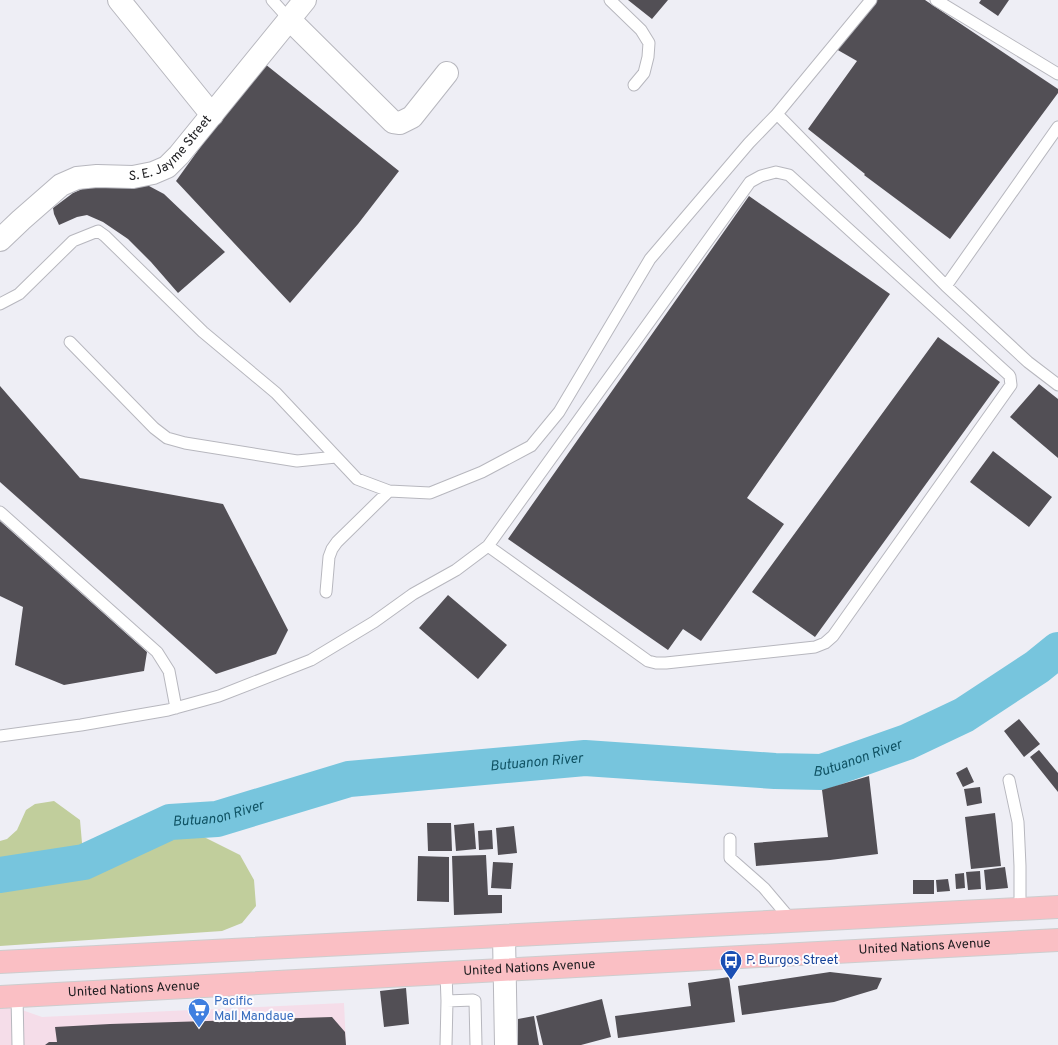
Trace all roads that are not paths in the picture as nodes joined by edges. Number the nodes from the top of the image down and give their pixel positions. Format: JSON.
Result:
{"nodes":[{"id":1,"x":119,"y":0,"type":"edge"},
{"id":2,"x":272,"y":0,"type":"edge"},
{"id":3,"x":305,"y":0,"type":"edge"},
{"id":4,"x":610,"y":0,"type":"edge"},
{"id":5,"x":871,"y":0,"type":"edge"},
{"id":6,"x":936,"y":0,"type":"edge"},
{"id":7,"x":289,"y":19,"type":"junction"},
{"id":8,"x":447,"y":73,"type":"dead end"},
{"id":9,"x":1058,"y":74,"type":"edge"},
{"id":10,"x":634,"y":84,"type":"dead end"},
{"id":11,"x":777,"y":114,"type":"junction"},
{"id":12,"x":212,"y":115,"type":"junction"},
{"id":13,"x":1058,"y":127,"type":"edge"},
{"id":14,"x":0,"y":240,"type":"edge"},
{"id":15,"x":946,"y":286,"type":"junction"},
{"id":16,"x":0,"y":304,"type":"edge"},
{"id":17,"x":70,"y":342,"type":"dead end"},
{"id":18,"x":1058,"y":385,"type":"edge"},
{"id":19,"x":336,"y":457,"type":"junction"},
{"id":20,"x":389,"y":491,"type":"junction"},
{"id":21,"x":0,"y":512,"type":"edge"},
{"id":22,"x":488,"y":546,"type":"junction"},
{"id":23,"x":326,"y":592,"type":"dead end"},
{"id":24,"x":176,"y":708,"type":"junction"},
{"id":25,"x":0,"y":736,"type":"edge"},
{"id":26,"x":1009,"y":780,"type":"dead end"},
{"id":27,"x":730,"y":839,"type":"dead end"},
{"id":28,"x":1058,"y":907,"type":"edge"},
{"id":29,"x":1020,"y":909,"type":"junction"},
{"id":30,"x":792,"y":921,"type":"junction"},
{"id":31,"x":504,"y":936,"type":"junction"},
{"id":32,"x":1058,"y":940,"type":"edge"},
{"id":33,"x":0,"y":962,"type":"edge"},
{"id":34,"x":505,"y":970,"type":"junction"},
{"id":35,"x":446,"y":973,"type":"junction"},
{"id":36,"x":8,"y":997,"type":"edge"},
{"id":37,"x":447,"y":1001,"type":"junction"},
{"id":38,"x":18,"y":1045,"type":"edge"},
{"id":39,"x":446,"y":1045,"type":"edge"},
{"id":40,"x":476,"y":1045,"type":"edge"},
{"id":41,"x":506,"y":1045,"type":"edge"}],
"edges":[{"from":1,"to":12,"type":"street"},
{"from":2,"to":7,"type":"lane"},
{"from":3,"to":7,"type":"street","name":"S. E. Jayme Street"},
{"from":4,"to":10,"type":"lane"},
{"from":5,"to":11,"type":"lane"},
{"from":6,"to":9,"type":"lane"},
{"from":7,"to":8,"type":"street"},
{"from":7,"to":12,"type":"street","name":"S. E. Jayme Street"},
{"from":11,"to":15,"type":"lane"},
{"from":11,"to":20,"type":"lane"},
{"from":12,"to":14,"type":"street","name":"S. E. Jayme Street"},
{"from":13,"to":15,"type":"lane"},
{"from":15,"to":18,"type":"lane"},
{"from":16,"to":19,"type":"lane"},
{"from":17,"to":19,"type":"lane"},
{"from":19,"to":20,"type":"lane"},
{"from":20,"to":23,"type":"lane"},
{"from":21,"to":24,"type":"lane"},
{"from":22,"to":22,"type":"lane"},
{"from":22,"to":24,"type":"lane"},
{"from":24,"to":25,"type":"lane"},
{"from":26,"to":29,"type":"lane"},
{"from":27,"to":30,"type":"lane"},
{"from":28,"to":29,"type":"main road"},
{"from":29,"to":30,"type":"main road"},
{"from":30,"to":31,"type":"main road"},
{"from":31,"to":33,"type":"main road"},
{"from":31,"to":34,"type":"street"},
{"from":32,"to":34,"type":"main road","name":"United Nations Avenue"},
{"from":34,"to":35,"type":"main road","name":"United Nations Avenue"},
{"from":34,"to":41,"type":"street"},
{"from":35,"to":36,"type":"main road","name":"United Nations Avenue"},
{"from":35,"to":37,"type":"lane"},
{"from":36,"to":38,"type":"lane"},
{"from":37,"to":39,"type":"lane"},
{"from":37,"to":40,"type":"lane"}]}
